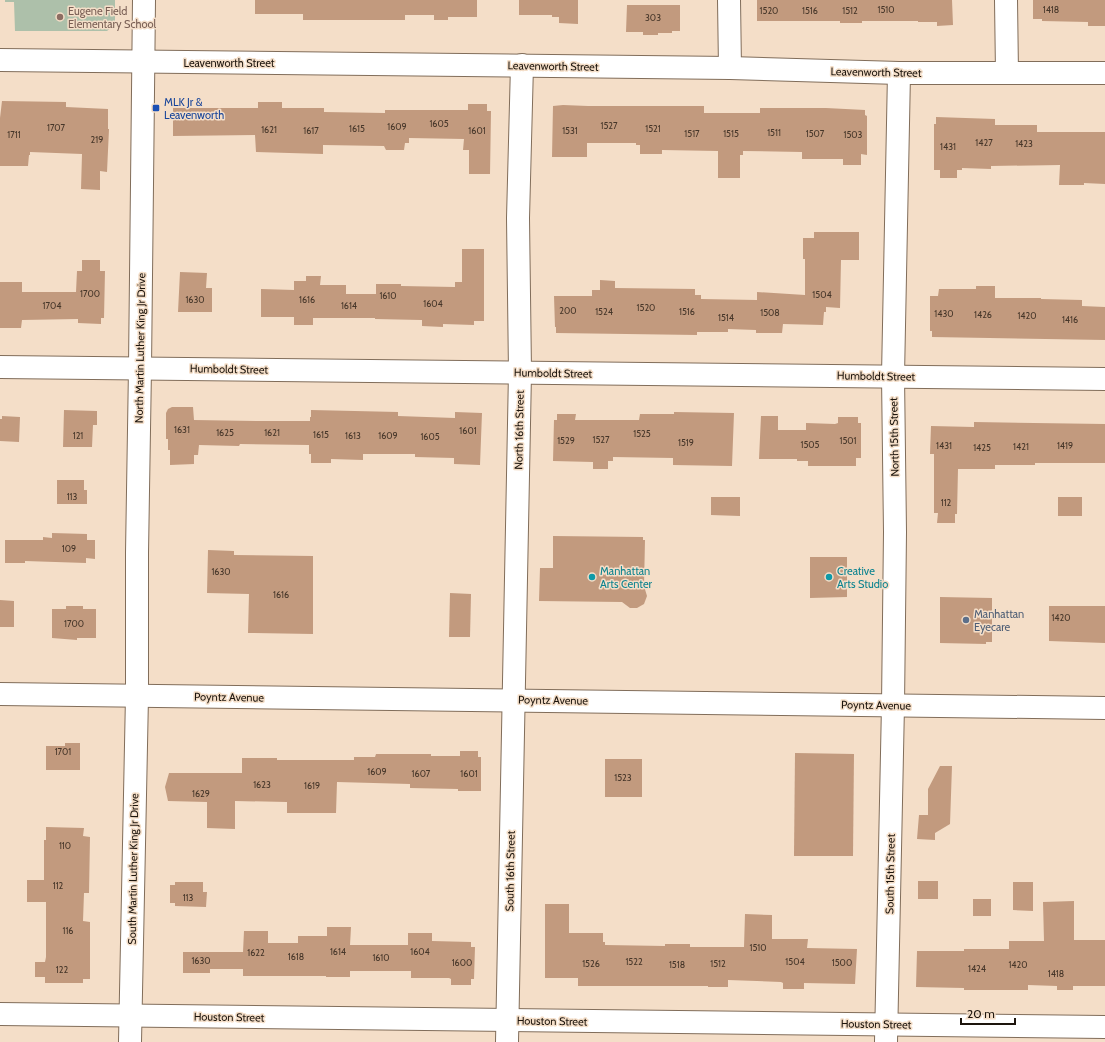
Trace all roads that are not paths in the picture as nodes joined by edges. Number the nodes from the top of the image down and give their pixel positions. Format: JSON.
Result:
{"nodes":[{"id":1,"x":144,"y":0,"type":"edge"},
{"id":2,"x":729,"y":0,"type":"edge"},
{"id":3,"x":1006,"y":0,"type":"edge"},
{"id":4,"x":0,"y":60,"type":"edge"},
{"id":5,"x":143,"y":62,"type":"junction"},
{"id":6,"x":522,"y":65,"type":"junction"},
{"id":7,"x":730,"y":68,"type":"junction"},
{"id":8,"x":899,"y":73,"type":"junction"},
{"id":9,"x":1007,"y":73,"type":"junction"},
{"id":10,"x":1105,"y":73,"type":"edge"},
{"id":11,"x":0,"y":368,"type":"edge"},
{"id":12,"x":140,"y":368,"type":"junction"},
{"id":13,"x":520,"y":372,"type":"junction"},
{"id":14,"x":893,"y":376,"type":"junction"},
{"id":15,"x":1105,"y":379,"type":"edge"},
{"id":16,"x":0,"y":694,"type":"edge"},
{"id":17,"x":137,"y":696,"type":"junction"},
{"id":18,"x":513,"y":699,"type":"junction"},
{"id":19,"x":893,"y":706,"type":"junction"},
{"id":20,"x":1105,"y":708,"type":"edge"},
{"id":21,"x":0,"y":1014,"type":"edge"},
{"id":22,"x":130,"y":1016,"type":"junction"},
{"id":23,"x":508,"y":1021,"type":"junction"},
{"id":24,"x":1105,"y":1027,"type":"edge"},
{"id":25,"x":886,"y":1033,"type":"edge"},
{"id":26,"x":130,"y":1042,"type":"edge"},
{"id":27,"x":507,"y":1042,"type":"edge"}],
"edges":[{"from":1,"to":5,"type":"street","name":"North Martin Luther King Jr Drive"},
{"from":2,"to":7,"type":"street"},
{"from":3,"to":9,"type":"street"},
{"from":4,"to":5,"type":"street","name":"Leavenworth Street"},
{"from":5,"to":6,"type":"street","name":"Leavenworth Street"},
{"from":5,"to":12,"type":"street","name":"North Martin Luther King Jr Drive"},
{"from":6,"to":7,"type":"street","name":"Leavenworth Street"},
{"from":6,"to":13,"type":"street","name":"North 16th Street"},
{"from":7,"to":8,"type":"street","name":"Leavenworth Street"},
{"from":8,"to":9,"type":"street","name":"Leavenworth Street"},
{"from":8,"to":14,"type":"street","name":"North 15th Street"},
{"from":9,"to":10,"type":"street","name":"Leavenworth Street"},
{"from":11,"to":12,"type":"street","name":"Humboldt Street"},
{"from":12,"to":13,"type":"street","name":"Humboldt Street"},
{"from":12,"to":17,"type":"street","name":"North Martin Luther King Jr Drive"},
{"from":13,"to":14,"type":"street","name":"Humboldt Street"},
{"from":13,"to":18,"type":"street","name":"North 16th Street"},
{"from":14,"to":15,"type":"street","name":"Humboldt Street"},
{"from":14,"to":19,"type":"street","name":"North 15th Street"},
{"from":16,"to":17,"type":"street","name":"Poyntz Avenue"},
{"from":17,"to":18,"type":"street","name":"Poyntz Avenue"},
{"from":17,"to":22,"type":"street","name":"South Martin Luther King Jr Drive"},
{"from":18,"to":19,"type":"street","name":"Poyntz Avenue"},
{"from":18,"to":23,"type":"street","name":"South 16th Street"},
{"from":19,"to":20,"type":"street","name":"Poyntz Avenue"},
{"from":19,"to":25,"type":"street","name":"South 15th Street"},
{"from":21,"to":22,"type":"street","name":"Houston Street"},
{"from":22,"to":23,"type":"street","name":"Houston Street"},
{"from":22,"to":26,"type":"street","name":"South Martin Luther King Jr Drive"},
{"from":23,"to":25,"type":"street","name":"Houston Street"},
{"from":23,"to":27,"type":"street","name":"South 16th Street"},
{"from":24,"to":25,"type":"street","name":"Houston Street"}]}
